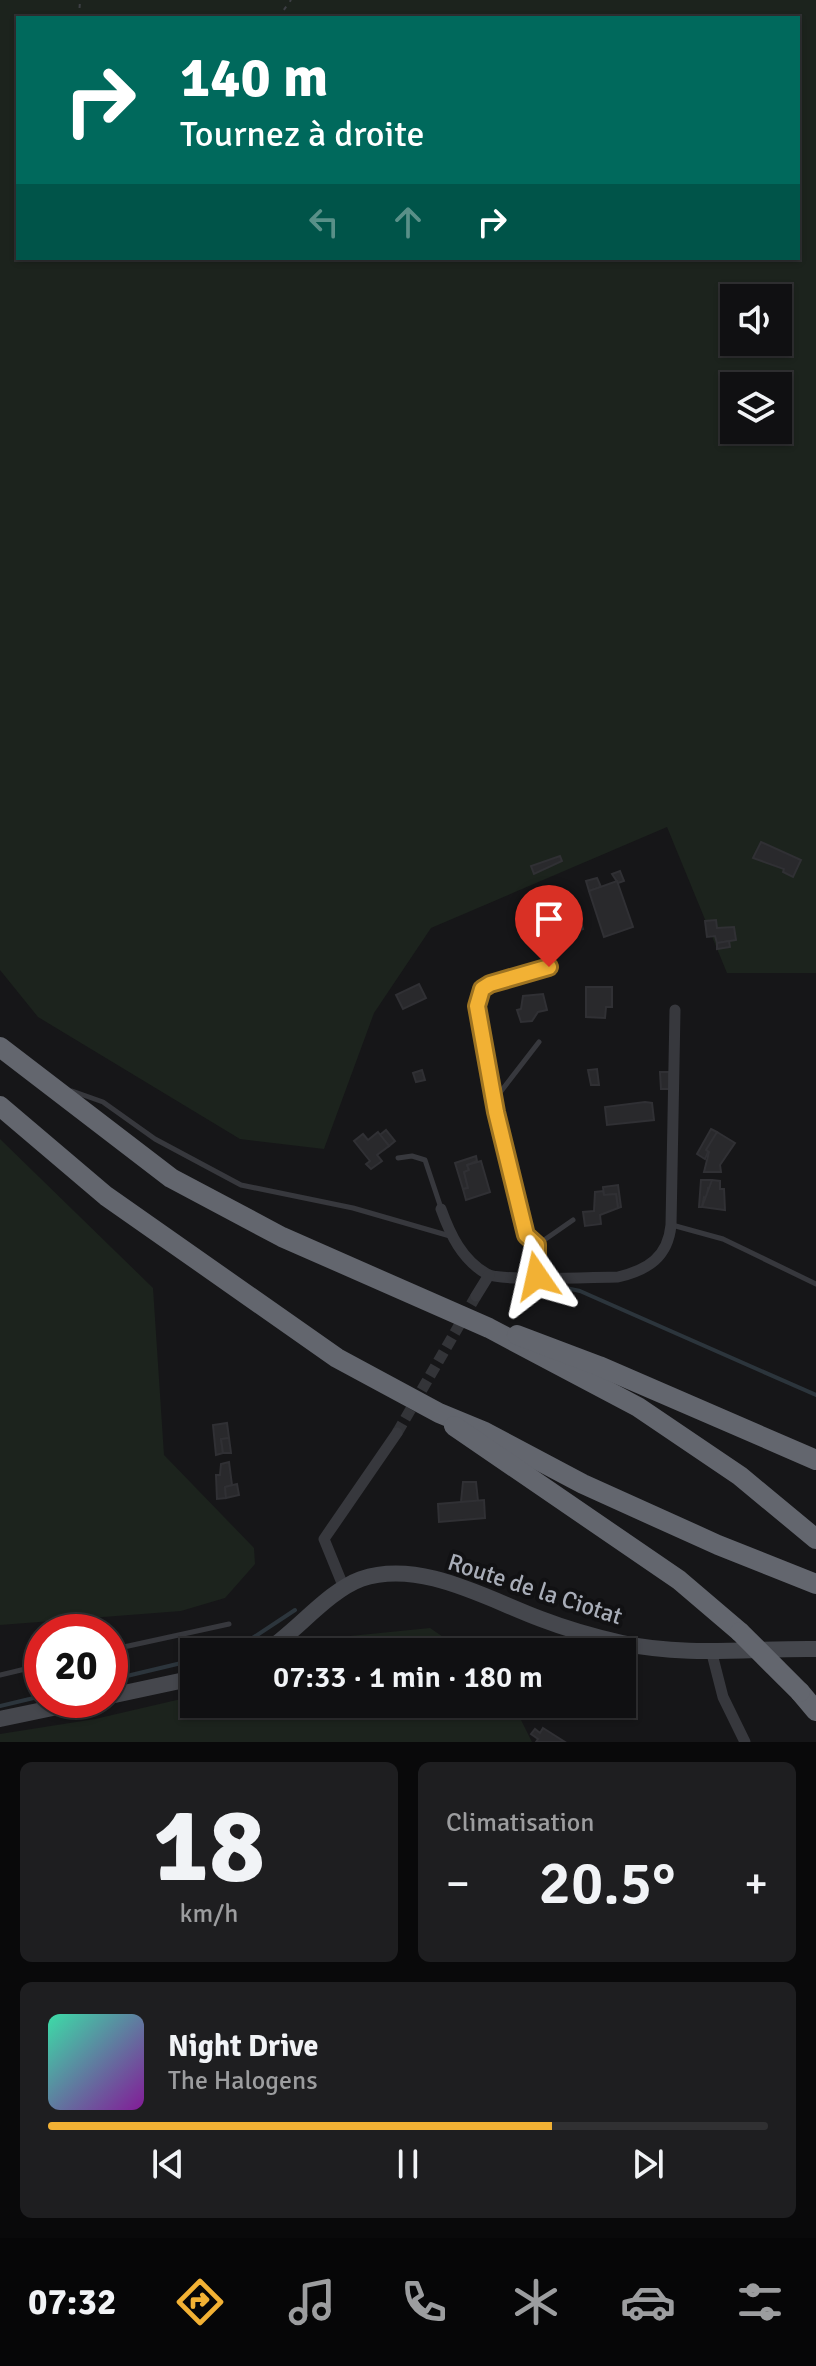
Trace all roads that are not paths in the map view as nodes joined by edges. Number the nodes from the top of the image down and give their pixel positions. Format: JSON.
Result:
{"nodes":[{"id":1,"x":549,"y":967,"type":"dead end"},
{"id":2,"x":675,"y":1010,"type":"dead end"},
{"id":3,"x":539,"y":1042,"type":"dead end"},
{"id":4,"x":0,"y":1047,"type":"edge"},
{"id":5,"x":36,"y":1077,"type":"junction"},
{"id":6,"x":495,"y":1099,"type":"junction"},
{"id":7,"x":0,"y":1106,"type":"edge"},
{"id":8,"x":398,"y":1158,"type":"dead end"},
{"id":9,"x":441,"y":1209,"type":"joint"},
{"id":10,"x":573,"y":1220,"type":"dead end"},
{"id":11,"x":671,"y":1225,"type":"junction"},
{"id":12,"x":451,"y":1237,"type":"junction"},
{"id":13,"x":537,"y":1245,"type":"junction"},
{"id":14,"x":489,"y":1275,"type":"junction"},
{"id":15,"x":537,"y":1276,"type":"junction"},
{"id":16,"x":816,"y":1284,"type":"edge"},
{"id":17,"x":476,"y":1296,"type":"tunnel mouth"},
{"id":18,"x":489,"y":1328,"type":"junction"},
{"id":19,"x":439,"y":1413,"type":"junction"},
{"id":20,"x":397,"y":1433,"type":"tunnel mouth"},
{"id":21,"x":816,"y":1460,"type":"edge"},
{"id":22,"x":816,"y":1539,"type":"edge"},
{"id":23,"x":816,"y":1584,"type":"edge"},
{"id":24,"x":344,"y":1588,"type":"junction"},
{"id":25,"x":229,"y":1624,"type":"dead end"},
{"id":26,"x":286,"y":1638,"type":"edge"},
{"id":27,"x":128,"y":1646,"type":"edge"},
{"id":28,"x":816,"y":1649,"type":"edge"},
{"id":29,"x":711,"y":1650,"type":"junction"},
{"id":30,"x":24,"y":1669,"type":"edge"},
{"id":31,"x":0,"y":1675,"type":"edge"},
{"id":32,"x":180,"y":1681,"type":"edge"},
{"id":33,"x":128,"y":1692,"type":"edge"},
{"id":34,"x":816,"y":1711,"type":"edge"},
{"id":35,"x":24,"y":1714,"type":"edge"},
{"id":36,"x":0,"y":1719,"type":"edge"},
{"id":37,"x":745,"y":1742,"type":"edge"}],
"edges":[{"from":1,"to":6,"type":"lane"},
{"from":2,"to":11,"type":"street"},
{"from":3,"to":6,"type":"lane"},
{"from":4,"to":5,"type":"highway"},
{"from":5,"to":12,"type":"lane"},
{"from":5,"to":18,"type":"highway"},
{"from":6,"to":13,"type":"lane"},
{"from":7,"to":19,"type":"highway"},
{"from":8,"to":9,"type":"lane"},
{"from":9,"to":12,"type":"street"},
{"from":10,"to":13,"type":"lane"},
{"from":11,"to":15,"type":"street"},
{"from":11,"to":16,"type":"lane"},
{"from":12,"to":14,"type":"street"},
{"from":13,"to":15,"type":"lane"},
{"from":14,"to":15,"type":"street"},
{"from":14,"to":17,"type":"street"},
{"from":18,"to":21,"type":"highway"},
{"from":18,"to":22,"type":"highway"},
{"from":19,"to":23,"type":"highway"},
{"from":19,"to":34,"type":"highway","bridge":true},
{"from":20,"to":24,"type":"street"},
{"from":24,"to":26,"type":"main road","name":"Route de la Ciotat"},
{"from":24,"to":29,"type":"main road","name":"Route de la Ciotat"},
{"from":25,"to":27,"type":"lane"},
{"from":28,"to":29,"type":"main road","name":"Route de la Ciotat"},
{"from":29,"to":37,"type":"street"},
{"from":30,"to":31,"type":"lane"},
{"from":32,"to":33,"type":"main road"},
{"from":35,"to":36,"type":"main road"}]}
